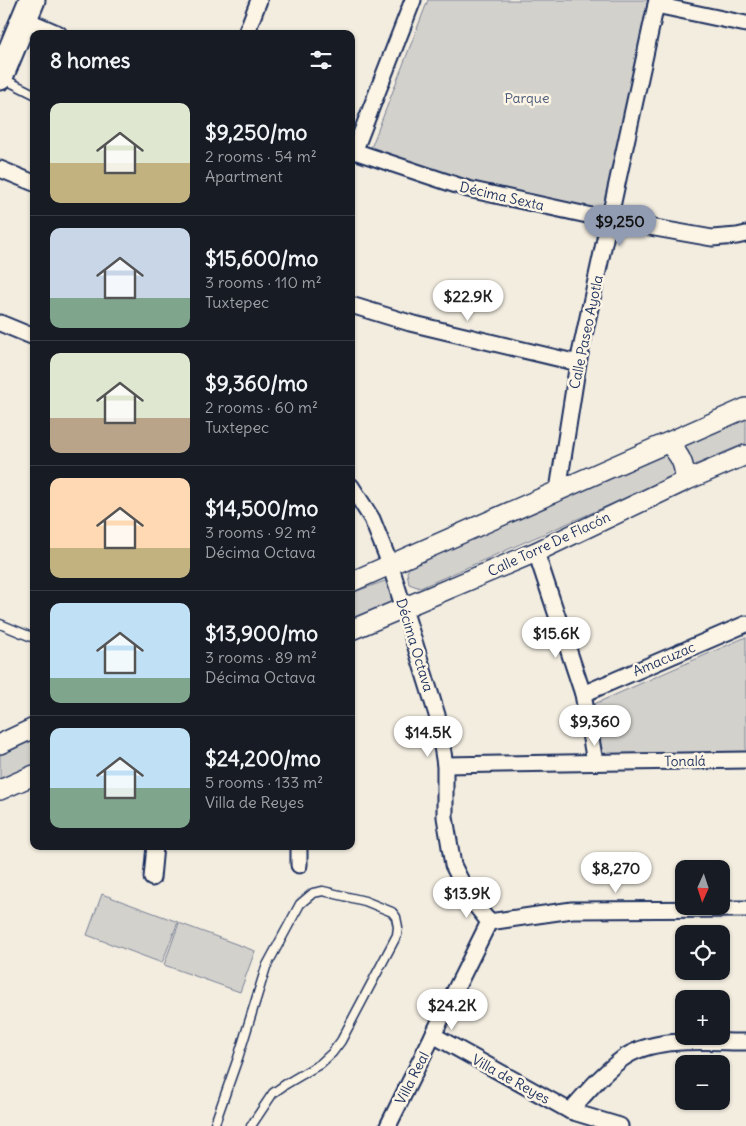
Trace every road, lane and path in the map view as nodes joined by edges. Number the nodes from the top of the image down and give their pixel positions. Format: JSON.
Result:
{"nodes":[{"id":1,"x":259,"y":0,"type":"edge"},
{"id":2,"x":413,"y":0,"type":"edge"},
{"id":3,"x":656,"y":2,"type":"edge"},
{"id":4,"x":28,"y":10,"type":"edge"},
{"id":5,"x":746,"y":24,"type":"edge"},
{"id":6,"x":54,"y":30,"type":"edge"},
{"id":7,"x":248,"y":30,"type":"edge"},
{"id":8,"x":0,"y":77,"type":"edge"},
{"id":9,"x":30,"y":92,"type":"edge"},
{"id":10,"x":355,"y":146,"type":"edge"},
{"id":11,"x":355,"y":152,"type":"edge"},
{"id":12,"x":0,"y":169,"type":"edge"},
{"id":13,"x":30,"y":180,"type":"edge"},
{"id":14,"x":610,"y":220,"type":"junction"},
{"id":15,"x":746,"y":234,"type":"edge"},
{"id":16,"x":355,"y":306,"type":"edge"},
{"id":17,"x":0,"y":323,"type":"edge"},
{"id":18,"x":30,"y":335,"type":"edge"},
{"id":19,"x":578,"y":363,"type":"junction"},
{"id":20,"x":746,"y":408,"type":"edge"},
{"id":21,"x":668,"y":443,"type":"junction"},
{"id":22,"x":746,"y":455,"type":"edge"},
{"id":23,"x":685,"y":481,"type":"junction"},
{"id":24,"x":558,"y":490,"type":"junction"},
{"id":25,"x":355,"y":492,"type":"edge"},
{"id":26,"x":536,"y":552,"type":"junction"},
{"id":27,"x":390,"y":564,"type":"junction"},
{"id":28,"x":355,"y":580,"type":"edge"},
{"id":29,"x":405,"y":609,"type":"junction"},
{"id":30,"x":0,"y":624,"type":"edge"},
{"id":31,"x":746,"y":624,"type":"edge"},
{"id":32,"x":355,"y":628,"type":"edge"},
{"id":33,"x":30,"y":636,"type":"edge"},
{"id":34,"x":583,"y":694,"type":"junction"},
{"id":35,"x":30,"y":730,"type":"edge"},
{"id":36,"x":0,"y":744,"type":"edge"},
{"id":37,"x":746,"y":760,"type":"edge"},
{"id":38,"x":595,"y":762,"type":"junction"},
{"id":39,"x":445,"y":765,"type":"junction"},
{"id":40,"x":30,"y":777,"type":"edge"},
{"id":41,"x":0,"y":790,"type":"edge"},
{"id":42,"x":155,"y":850,"type":"edge"},
{"id":43,"x":299,"y":850,"type":"edge"},
{"id":44,"x":299,"y":865,"type":"dead end"},
{"id":45,"x":152,"y":878,"type":"dead end"},
{"id":46,"x":746,"y":910,"type":"edge"},
{"id":47,"x":489,"y":922,"type":"junction"},
{"id":48,"x":433,"y":1035,"type":"junction"},
{"id":49,"x":746,"y":1042,"type":"edge"},
{"id":50,"x":570,"y":1111,"type":"junction"},
{"id":51,"x":214,"y":1126,"type":"edge"},
{"id":52,"x":251,"y":1126,"type":"edge"},
{"id":53,"x":388,"y":1126,"type":"edge"},
{"id":54,"x":620,"y":1126,"type":"edge"}],
"edges":[{"from":1,"to":7,"type":"street"},
{"from":2,"to":10,"type":"street"},
{"from":3,"to":5,"type":"street"},
{"from":3,"to":14,"type":"street","name":"Calle Paseo Ayotla"},
{"from":4,"to":6,"type":"street"},
{"from":4,"to":8,"type":"highway"},
{"from":8,"to":9,"type":"lane"},
{"from":11,"to":14,"type":"street","name":"Décima Sexta"},
{"from":12,"to":13,"type":"street"},
{"from":14,"to":15,"type":"street","name":"Décima Sexta"},
{"from":14,"to":19,"type":"street","name":"Calle Paseo Ayotla"},
{"from":16,"to":19,"type":"street"},
{"from":17,"to":18,"type":"street"},
{"from":19,"to":24,"type":"street","name":"Calle Paseo Ayotla"},
{"from":20,"to":21,"type":"street"},
{"from":21,"to":23,"type":"street"},
{"from":21,"to":24,"type":"street"},
{"from":22,"to":23,"type":"street","name":"Calle Torre De Flacón"},
{"from":23,"to":26,"type":"street","name":"Calle Torre De Flacón"},
{"from":24,"to":27,"type":"street"},
{"from":25,"to":27,"type":"street","name":"Décima Octava"},
{"from":26,"to":29,"type":"street","name":"Calle Torre De Flacón"},
{"from":26,"to":34,"type":"street"},
{"from":27,"to":28,"type":"street"},
{"from":27,"to":29,"type":"street","name":"Décima Octava"},
{"from":29,"to":32,"type":"street","name":"Calle Torre De Flacón"},
{"from":29,"to":39,"type":"street","name":"Décima Octava"},
{"from":30,"to":33,"type":"lane"},
{"from":31,"to":34,"type":"street","name":"Amacuzac"},
{"from":34,"to":38,"type":"street"},
{"from":35,"to":36,"type":"street"},
{"from":37,"to":38,"type":"street","name":"Tonalá"},
{"from":38,"to":39,"type":"street","name":"Tonalá"},
{"from":39,"to":47,"type":"street","name":"Décima Octava"},
{"from":40,"to":41,"type":"street"},
{"from":42,"to":45,"type":"street"},
{"from":43,"to":44,"type":"street"},
{"from":46,"to":47,"type":"street"},
{"from":47,"to":48,"type":"street","name":"Villa Real"},
{"from":48,"to":50,"type":"street","name":"Villa de Reyes"},
{"from":48,"to":53,"type":"street","name":"Villa Real"},
{"from":49,"to":50,"type":"street"},
{"from":50,"to":54,"type":"street","name":"Villa de Reyes"},
{"from":51,"to":52,"type":"lane"}]}
